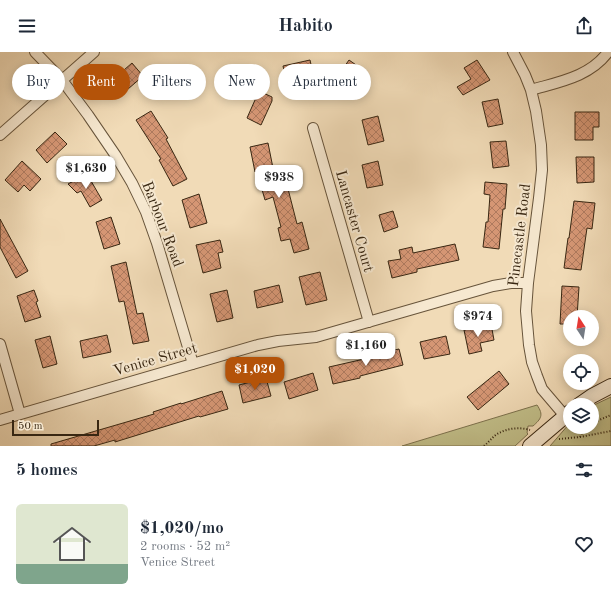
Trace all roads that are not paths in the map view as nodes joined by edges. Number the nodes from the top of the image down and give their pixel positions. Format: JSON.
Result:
{"nodes":[{"id":1,"x":35,"y":52,"type":"edge"},
{"id":2,"x":94,"y":52,"type":"edge"},
{"id":3,"x":513,"y":52,"type":"edge"},
{"id":4,"x":608,"y":52,"type":"edge"},
{"id":5,"x":47,"y":64,"type":"edge"},
{"id":6,"x":65,"y":77,"type":"edge"},
{"id":7,"x":65,"y":84,"type":"edge"},
{"id":8,"x":531,"y":90,"type":"junction"},
{"id":9,"x":40,"y":100,"type":"edge"},
{"id":10,"x":313,"y":128,"type":"dead end"},
{"id":11,"x":0,"y":136,"type":"edge"},
{"id":12,"x":528,"y":283,"type":"junction"},
{"id":13,"x":369,"y":322,"type":"junction"},
{"id":14,"x":0,"y":344,"type":"edge"},
{"id":15,"x":193,"y":364,"type":"junction"},
{"id":16,"x":611,"y":386,"type":"edge"},
{"id":17,"x":589,"y":398,"type":"edge"},
{"id":18,"x":563,"y":410,"type":"edge"},
{"id":19,"x":20,"y":414,"type":"junction"},
{"id":20,"x":563,"y":417,"type":"edge"},
{"id":21,"x":0,"y":420,"type":"edge"},
{"id":22,"x":530,"y":446,"type":"edge"}],
"edges":[{"from":1,"to":5,"type":"street","name":"Barbour Road"},
{"from":2,"to":6,"type":"street"},
{"from":3,"to":8,"type":"street","name":"Pinecastle Road"},
{"from":4,"to":8,"type":"street"},
{"from":7,"to":15,"type":"street","name":"Barbour Road"},
{"from":8,"to":12,"type":"street","name":"Pinecastle Road"},
{"from":9,"to":11,"type":"street"},
{"from":10,"to":13,"type":"street","name":"Lancaster Court"},
{"from":12,"to":13,"type":"street","name":"Venice Street"},
{"from":12,"to":18,"type":"street","name":"Pinecastle Road"},
{"from":13,"to":15,"type":"street","name":"Venice Street"},
{"from":14,"to":19,"type":"street"},
{"from":15,"to":19,"type":"street","name":"Venice Street"},
{"from":16,"to":17,"type":"main road"},
{"from":19,"to":21,"type":"street","name":"Venice Street"},
{"from":20,"to":22,"type":"main road"}]}
